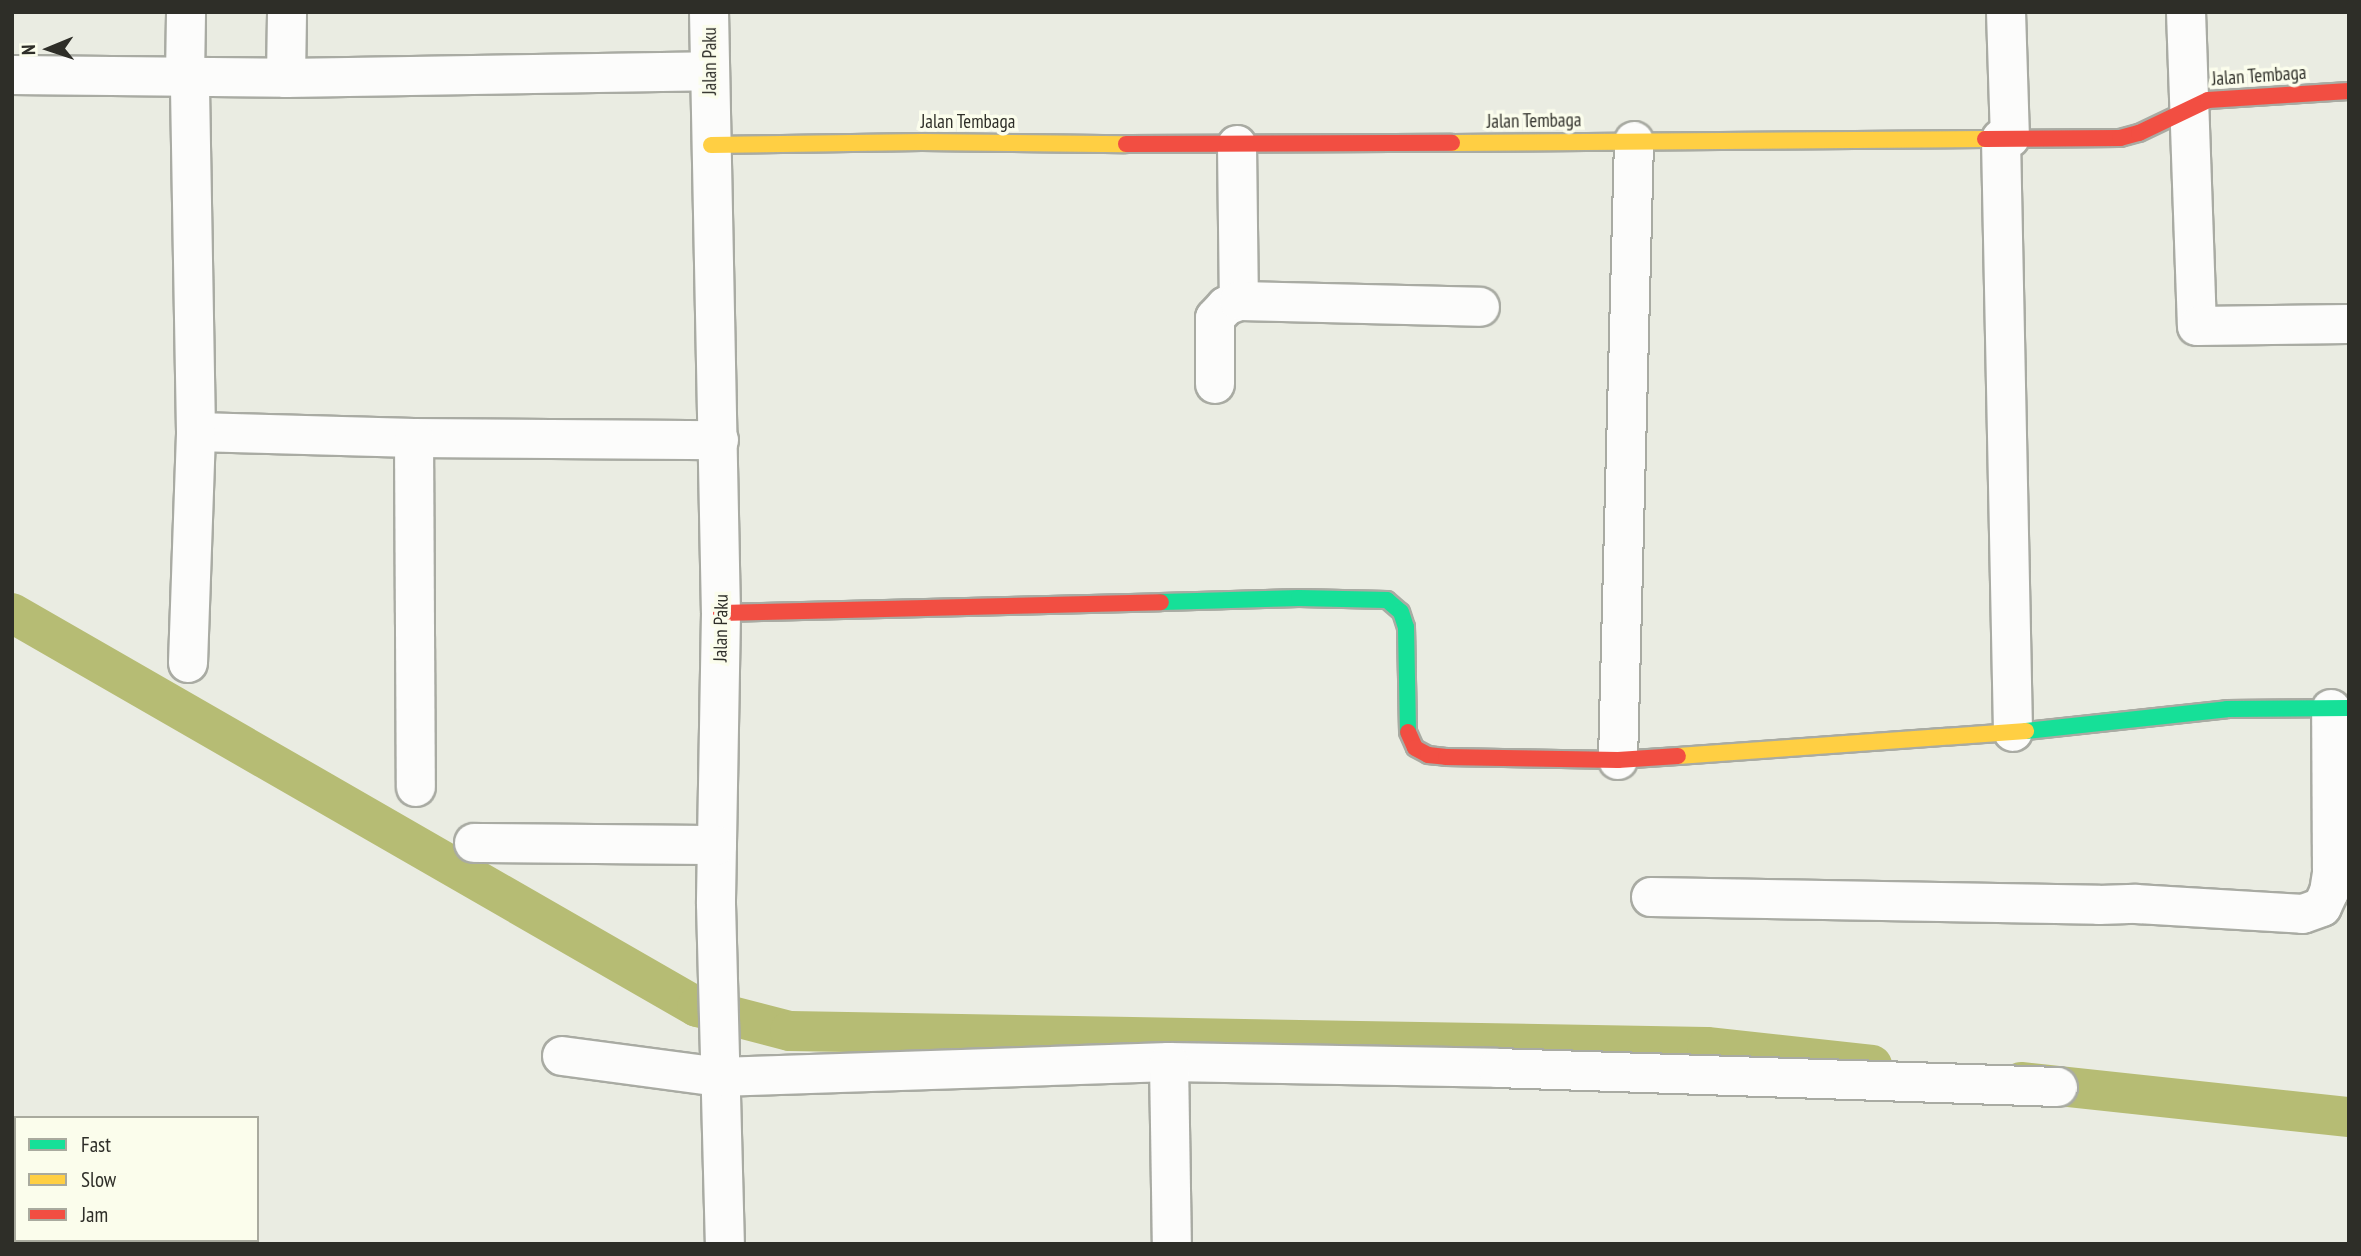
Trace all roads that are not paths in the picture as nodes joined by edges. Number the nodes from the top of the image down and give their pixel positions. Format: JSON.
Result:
{"nodes":[{"id":1,"x":186,"y":12,"type":"edge"},
{"id":2,"x":287,"y":12,"type":"edge"},
{"id":3,"x":709,"y":12,"type":"edge"},
{"id":4,"x":2006,"y":12,"type":"edge"},
{"id":5,"x":2186,"y":12,"type":"edge"},
{"id":6,"x":709,"y":72,"type":"junction"},
{"id":7,"x":12,"y":75,"type":"edge"},
{"id":8,"x":187,"y":77,"type":"junction"},
{"id":9,"x":286,"y":78,"type":"junction"},
{"id":10,"x":2349,"y":91,"type":"edge"},
{"id":11,"x":2189,"y":108,"type":"junction"},
{"id":12,"x":2006,"y":139,"type":"junction"},
{"id":13,"x":1634,"y":141,"type":"junction"},
{"id":14,"x":711,"y":145,"type":"junction"},
{"id":15,"x":1237,"y":145,"type":"junction"},
{"id":16,"x":1239,"y":301,"type":"junction"},
{"id":17,"x":1480,"y":307,"type":"dead end"},
{"id":18,"x":2349,"y":324,"type":"edge"},
{"id":19,"x":1216,"y":384,"type":"dead end"},
{"id":20,"x":196,"y":432,"type":"junction"},
{"id":21,"x":414,"y":438,"type":"junction"},
{"id":22,"x":719,"y":440,"type":"junction"},
{"id":23,"x":721,"y":613,"type":"junction"},
{"id":24,"x":188,"y":663,"type":"dead end"},
{"id":25,"x":2340,"y":709,"type":"edge"},
{"id":26,"x":2013,"y":732,"type":"junction"},
{"id":27,"x":1618,"y":761,"type":"junction"},
{"id":28,"x":416,"y":787,"type":"dead end"},
{"id":29,"x":474,"y":844,"type":"dead end"},
{"id":30,"x":717,"y":845,"type":"junction"},
{"id":31,"x":1651,"y":897,"type":"dead end"},
{"id":32,"x":562,"y":1056,"type":"dead end"},
{"id":33,"x":1169,"y":1062,"type":"junction"},
{"id":34,"x":719,"y":1064,"type":"junction"},
{"id":35,"x":2058,"y":1087,"type":"dead end"},
{"id":36,"x":725,"y":1244,"type":"edge"},
{"id":37,"x":1172,"y":1244,"type":"edge"}],
"edges":[{"from":1,"to":8,"type":"street"},
{"from":2,"to":9,"type":"street"},
{"from":3,"to":6,"type":"street","name":"Jalan Paku"},
{"from":4,"to":12,"type":"street"},
{"from":5,"to":11,"type":"street"},
{"from":6,"to":9,"type":"street"},
{"from":6,"to":14,"type":"street","name":"Jalan Paku"},
{"from":7,"to":8,"type":"street"},
{"from":8,"to":9,"type":"street"},
{"from":8,"to":20,"type":"street"},
{"from":10,"to":11,"type":"street","name":"Jalan Tembaga"},
{"from":11,"to":12,"type":"street","name":"Jalan Tembaga"},
{"from":11,"to":18,"type":"street"},
{"from":12,"to":13,"type":"street","name":"Jalan Tembaga"},
{"from":12,"to":26,"type":"street"},
{"from":13,"to":15,"type":"street","name":"Jalan Tembaga"},
{"from":13,"to":27,"type":"street"},
{"from":14,"to":15,"type":"street","name":"Jalan Tembaga"},
{"from":14,"to":22,"type":"street","name":"Jalan Paku"},
{"from":15,"to":16,"type":"street"},
{"from":16,"to":17,"type":"street"},
{"from":16,"to":19,"type":"street"},
{"from":20,"to":21,"type":"street"},
{"from":20,"to":24,"type":"street"},
{"from":21,"to":22,"type":"street"},
{"from":21,"to":28,"type":"street"},
{"from":22,"to":23,"type":"street","name":"Jalan Paku"},
{"from":23,"to":27,"type":"street"},
{"from":23,"to":30,"type":"street","name":"Jalan Paku"},
{"from":25,"to":26,"type":"street"},
{"from":25,"to":31,"type":"street"},
{"from":26,"to":27,"type":"street"},
{"from":29,"to":30,"type":"street"},
{"from":30,"to":34,"type":"street","name":"Jalan Paku"},
{"from":32,"to":34,"type":"street"},
{"from":33,"to":34,"type":"street"},
{"from":33,"to":35,"type":"street"},
{"from":33,"to":37,"type":"street"},
{"from":34,"to":36,"type":"street","name":"Jalan Paku"}]}
